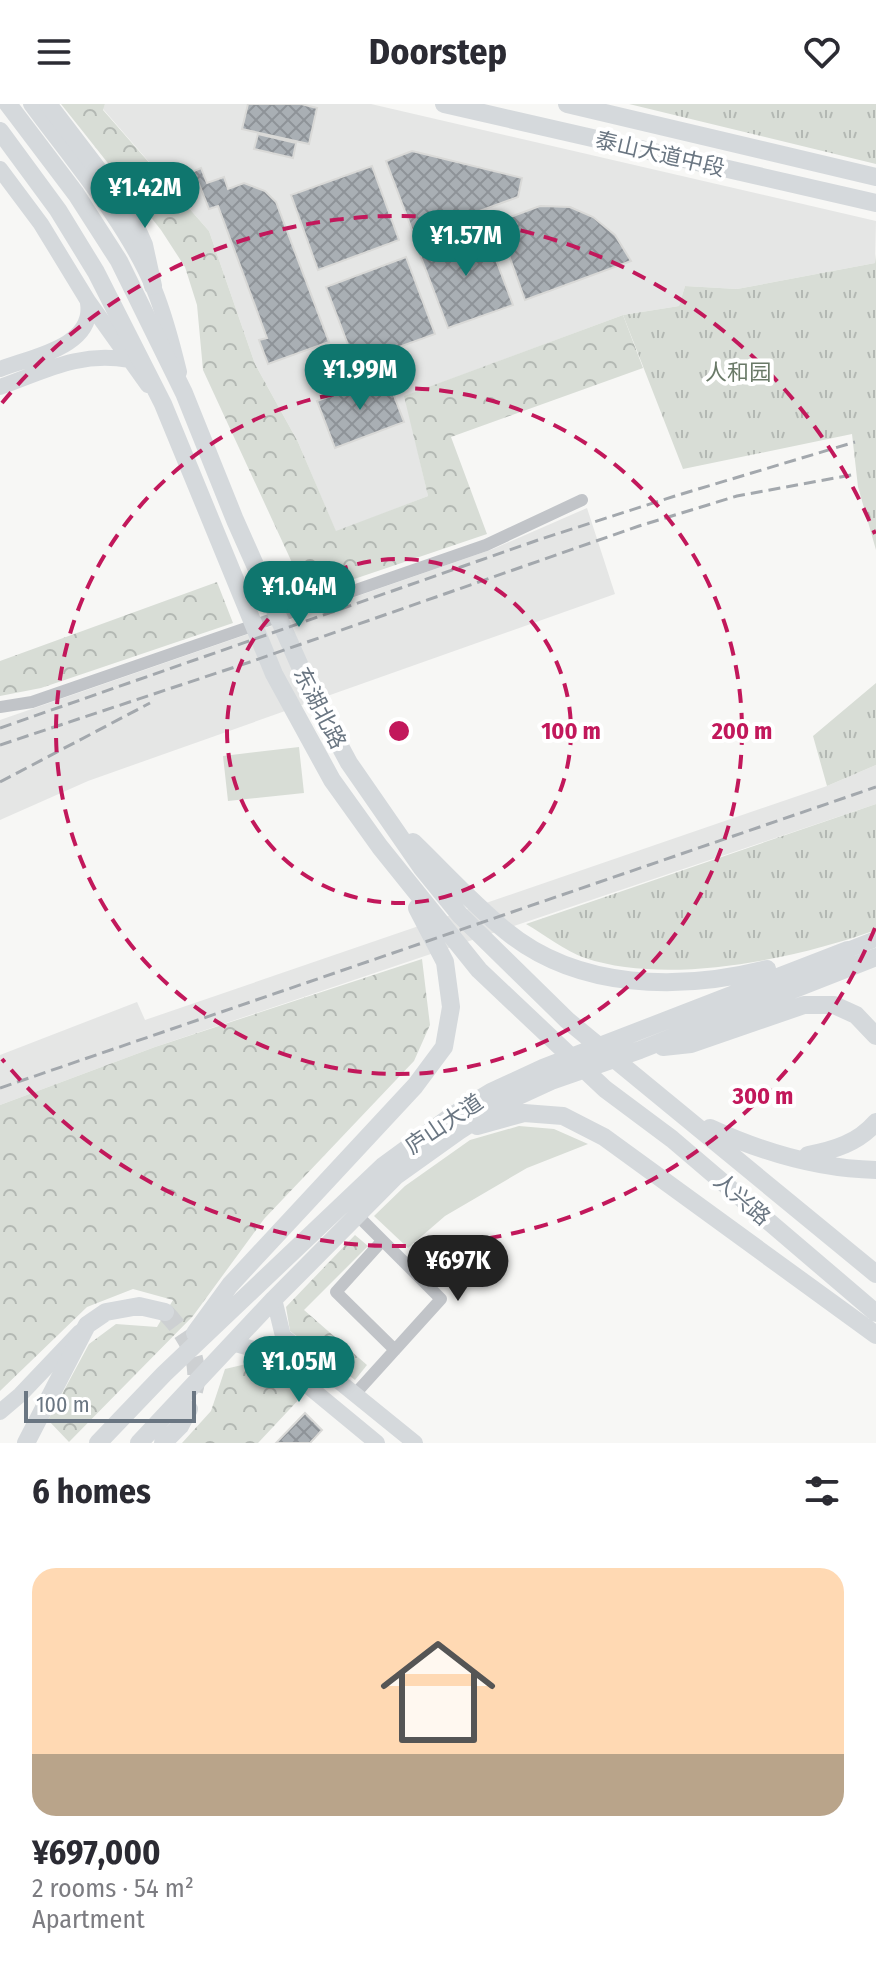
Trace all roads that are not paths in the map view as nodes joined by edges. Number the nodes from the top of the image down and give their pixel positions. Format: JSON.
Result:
{"nodes":[{"id":1,"x":8,"y":104,"type":"edge"},
{"id":2,"x":31,"y":104,"type":"edge"},
{"id":3,"x":48,"y":104,"type":"edge"},
{"id":4,"x":444,"y":104,"type":"edge"},
{"id":5,"x":567,"y":104,"type":"edge"},
{"id":6,"x":0,"y":131,"type":"edge"},
{"id":7,"x":0,"y":169,"type":"edge"},
{"id":8,"x":876,"y":177,"type":"edge"},
{"id":9,"x":876,"y":203,"type":"edge"},
{"id":10,"x":153,"y":286,"type":"junction"},
{"id":11,"x":88,"y":301,"type":"junction"},
{"id":12,"x":129,"y":360,"type":"junction"},
{"id":13,"x":0,"y":369,"type":"edge"},
{"id":14,"x":0,"y":387,"type":"edge"},
{"id":15,"x":184,"y":393,"type":"junction"},
{"id":16,"x":163,"y":404,"type":"junction"},
{"id":17,"x":582,"y":500,"type":"dead end"},
{"id":18,"x":0,"y":707,"type":"edge"},
{"id":19,"x":384,"y":814,"type":"junction"},
{"id":20,"x":400,"y":873,"type":"junction"},
{"id":21,"x":876,"y":939,"type":"edge"},
{"id":22,"x":848,"y":950,"type":"junction"},
{"id":23,"x":876,"y":957,"type":"edge"},
{"id":24,"x":876,"y":1036,"type":"edge"},
{"id":25,"x":640,"y":1050,"type":"junction"},
{"id":26,"x":637,"y":1077,"type":"joint"},
{"id":27,"x":605,"y":1089,"type":"joint"},
{"id":28,"x":686,"y":1117,"type":"junction"},
{"id":29,"x":876,"y":1122,"type":"edge"},
{"id":30,"x":459,"y":1131,"type":"junction"},
{"id":31,"x":789,"y":1158,"type":"junction"},
{"id":32,"x":876,"y":1170,"type":"edge"},
{"id":33,"x":357,"y":1215,"type":"junction"},
{"id":34,"x":382,"y":1241,"type":"junction"},
{"id":35,"x":876,"y":1274,"type":"edge"},
{"id":36,"x":274,"y":1299,"type":"junction"},
{"id":37,"x":165,"y":1312,"type":"dead end"},
{"id":38,"x":876,"y":1313,"type":"edge"},
{"id":39,"x":87,"y":1325,"type":"junction"},
{"id":40,"x":876,"y":1335,"type":"edge"},
{"id":41,"x":232,"y":1343,"type":"junction"},
{"id":42,"x":395,"y":1350,"type":"junction"},
{"id":43,"x":164,"y":1374,"type":"junction"},
{"id":44,"x":355,"y":1394,"type":"junction"},
{"id":45,"x":189,"y":1409,"type":"tunnel mouth"},
{"id":46,"x":0,"y":1412,"type":"edge"},
{"id":47,"x":98,"y":1442,"type":"edge"},
{"id":48,"x":26,"y":1443,"type":"edge"},
{"id":49,"x":139,"y":1443,"type":"edge"},
{"id":50,"x":163,"y":1443,"type":"edge"},
{"id":51,"x":377,"y":1443,"type":"edge"},
{"id":52,"x":415,"y":1443,"type":"edge"}],
"edges":[{"from":1,"to":15,"type":"main road","name":"东湖北路"},
{"from":2,"to":10,"type":"street"},
{"from":3,"to":10,"type":"main road"},
{"from":4,"to":9,"type":"main road","name":"泰山大道中段"},
{"from":5,"to":8,"type":"main road","name":"泰山大道中段"},
{"from":6,"to":16,"type":"main road","name":"东湖北路"},
{"from":7,"to":11,"type":"street"},
{"from":10,"to":15,"type":"street"},
{"from":11,"to":12,"type":"street"},
{"from":11,"to":13,"type":"street"},
{"from":12,"to":14,"type":"street"},
{"from":12,"to":16,"type":"street"},
{"from":15,"to":19,"type":"main road","name":"东湖北路"},
{"from":16,"to":20,"type":"main road","name":"东湖北路"},
{"from":17,"to":18,"type":"street"},
{"from":19,"to":22,"type":"main road"},
{"from":19,"to":26,"type":"main road","name":"东湖北路"},
{"from":20,"to":27,"type":"main road","name":"东湖北路"},
{"from":20,"to":43,"type":"main road"},
{"from":21,"to":22,"type":"street","name":"庐山大道"},
{"from":22,"to":43,"type":"main road","name":"庐山大道"},
{"from":23,"to":25,"type":"main road","name":"庐山大道"},
{"from":24,"to":25,"type":"main road"},
{"from":25,"to":30,"type":"main road","name":"庐山大道"},
{"from":26,"to":28,"type":"main road","name":"人兴路"},
{"from":27,"to":38,"type":"main road","name":"人兴路"},
{"from":28,"to":31,"type":"main road"},
{"from":28,"to":35,"type":"main road","name":"人兴路"},
{"from":29,"to":31,"type":"main road"},
{"from":30,"to":33,"type":"main road","name":"庐山大道"},
{"from":30,"to":40,"type":"main road"},
{"from":31,"to":32,"type":"main road"},
{"from":33,"to":34,"type":"street"},
{"from":33,"to":36,"type":"main road","name":"庐山大道"},
{"from":34,"to":42,"type":"street"},
{"from":34,"to":42,"type":"street"},
{"from":36,"to":41,"type":"main road","name":"庐山大道"},
{"from":36,"to":44,"type":"street"},
{"from":37,"to":39,"type":"main road"},
{"from":39,"to":46,"type":"street"},
{"from":39,"to":48,"type":"main road"},
{"from":41,"to":49,"type":"main road","name":"庐山大道"},
{"from":41,"to":51,"type":"street"},
{"from":42,"to":44,"type":"street"},
{"from":43,"to":47,"type":"main road","name":"庐山大道"},
{"from":44,"to":52,"type":"street"},
{"from":45,"to":50,"type":"main road"}]}
